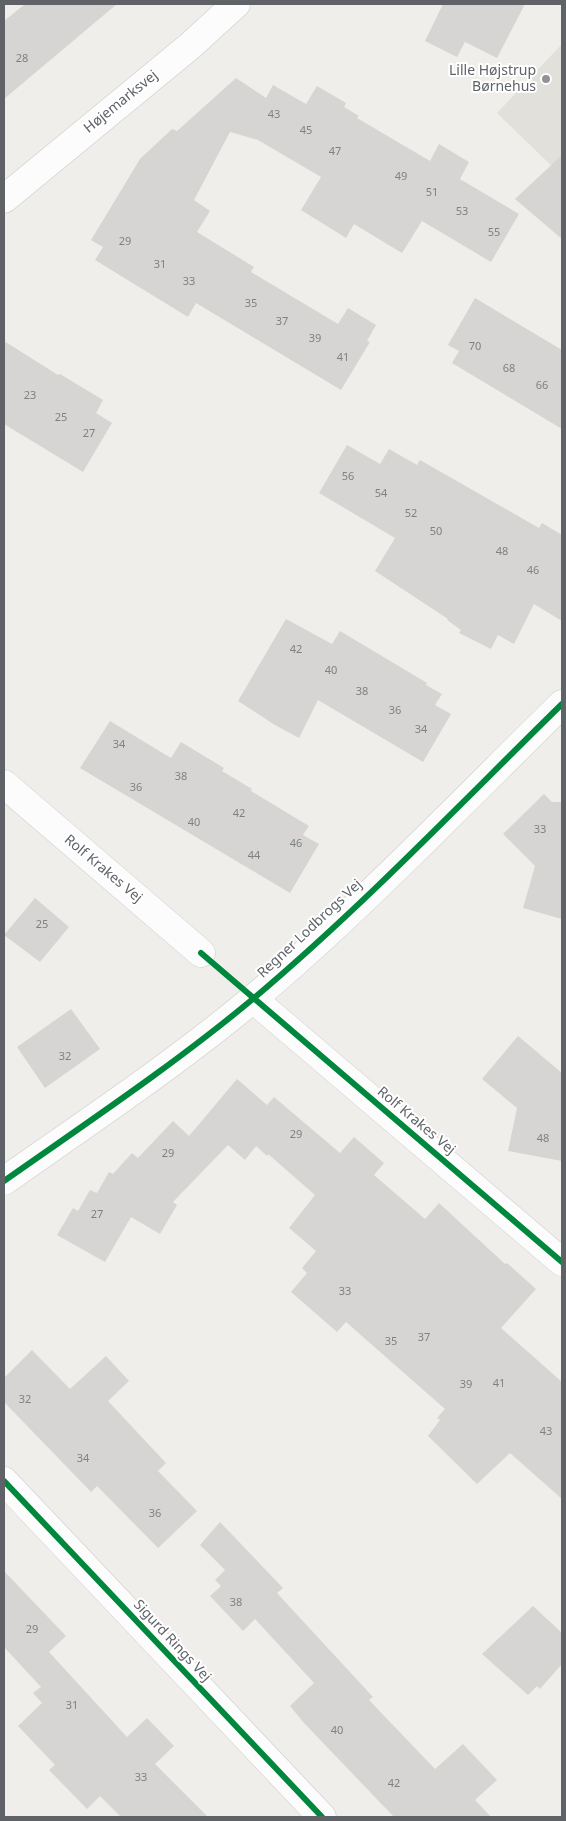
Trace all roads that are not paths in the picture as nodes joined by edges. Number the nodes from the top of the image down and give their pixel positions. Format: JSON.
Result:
{"nodes":[{"id":1,"x":236,"y":4,"type":"edge"},
{"id":2,"x":4,"y":199,"type":"edge"},
{"id":3,"x":562,"y":704,"type":"edge"},
{"id":4,"x":4,"y":784,"type":"edge"},
{"id":5,"x":201,"y":953,"type":"dead end"},
{"id":6,"x":253,"y":999,"type":"junction"},
{"id":7,"x":4,"y":1181,"type":"edge"},
{"id":8,"x":562,"y":1262,"type":"edge"},
{"id":9,"x":4,"y":1481,"type":"edge"},
{"id":10,"x":322,"y":1817,"type":"edge"}],
"edges":[{"from":1,"to":2,"type":"street","name":"Højemarksvej"},
{"from":3,"to":6,"type":"street","name":"Regner Lodbrogs Vej"},
{"from":4,"to":5,"type":"street","name":"Rolf Krakes Vej"},
{"from":6,"to":7,"type":"street","name":"Regner Lodbrogs Vej"},
{"from":6,"to":8,"type":"street","name":"Rolf Krakes Vej"},
{"from":9,"to":10,"type":"street","name":"Sigurd Rings Vej"}]}
